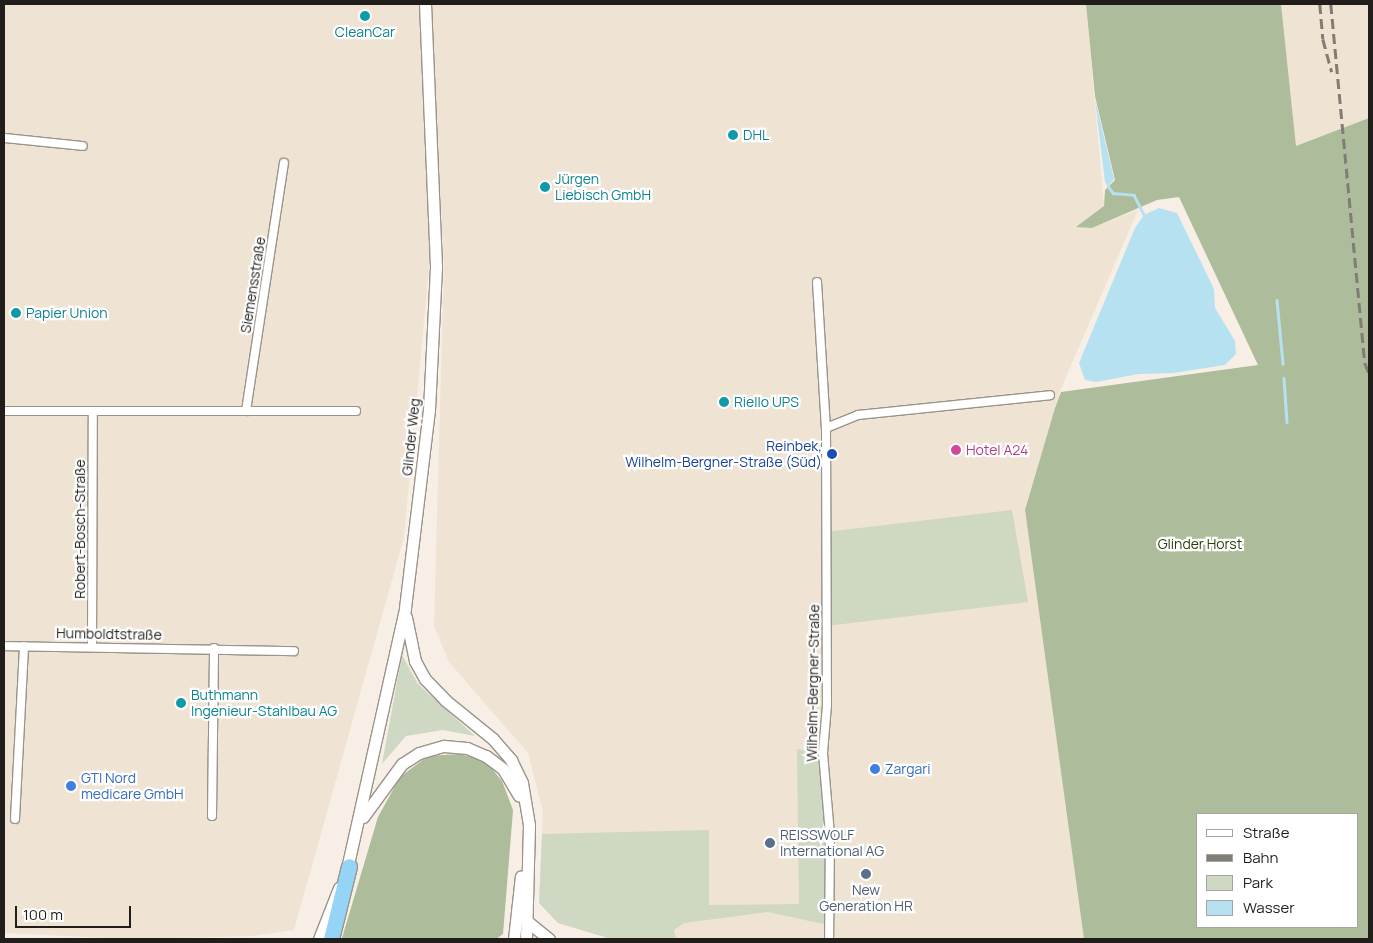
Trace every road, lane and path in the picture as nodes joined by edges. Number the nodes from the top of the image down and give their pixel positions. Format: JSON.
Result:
{"nodes":[{"id":1,"x":424,"y":4,"type":"edge"},
{"id":2,"x":4,"y":138,"type":"edge"},
{"id":3,"x":83,"y":146,"type":"dead end"},
{"id":4,"x":284,"y":163,"type":"dead end"},
{"id":5,"x":817,"y":282,"type":"dead end"},
{"id":6,"x":1050,"y":395,"type":"dead end"},
{"id":7,"x":4,"y":411,"type":"edge"},
{"id":8,"x":93,"y":411,"type":"junction"},
{"id":9,"x":246,"y":411,"type":"junction"},
{"id":10,"x":356,"y":411,"type":"dead end"},
{"id":11,"x":826,"y":428,"type":"junction"},
{"id":12,"x":405,"y":608,"type":"junction"},
{"id":13,"x":4,"y":646,"type":"edge"},
{"id":14,"x":24,"y":646,"type":"junction"},
{"id":15,"x":92,"y":647,"type":"junction"},
{"id":16,"x":214,"y":648,"type":"junction"},
{"id":17,"x":294,"y":651,"type":"dead end"},
{"id":18,"x":212,"y":816,"type":"dead end"},
{"id":19,"x":15,"y":819,"type":"dead end"},
{"id":20,"x":360,"y":822,"type":"junction"},
{"id":21,"x":349,"y":866,"type":"junction"},
{"id":22,"x":528,"y":922,"type":"junction"},
{"id":23,"x":319,"y":939,"type":"edge"},
{"id":24,"x":331,"y":939,"type":"edge"},
{"id":25,"x":514,"y":939,"type":"edge"},
{"id":26,"x":526,"y":939,"type":"edge"},
{"id":27,"x":549,"y":939,"type":"edge"},
{"id":28,"x":829,"y":939,"type":"edge"}],
"edges":[{"from":1,"to":12,"type":"main road","name":"Glinder Weg"},
{"from":2,"to":3,"type":"street"},
{"from":4,"to":9,"type":"street","name":"Siemensstraße"},
{"from":5,"to":11,"type":"street","name":"Wilhelm-Bergner-Straße"},
{"from":6,"to":11,"type":"street"},
{"from":7,"to":8,"type":"street"},
{"from":8,"to":9,"type":"street"},
{"from":8,"to":15,"type":"street","name":"Robert-Bosch-Straße"},
{"from":9,"to":10,"type":"street"},
{"from":11,"to":28,"type":"street","name":"Wilhelm-Bergner-Straße"},
{"from":12,"to":20,"type":"main road","name":"Glinder Weg"},
{"from":12,"to":22,"type":"main road"},
{"from":13,"to":14,"type":"street","name":"Humboldtstraße"},
{"from":14,"to":15,"type":"street","name":"Humboldtstraße"},
{"from":14,"to":19,"type":"street"},
{"from":15,"to":16,"type":"street","name":"Humboldtstraße"},
{"from":16,"to":17,"type":"street","name":"Humboldtstraße"},
{"from":16,"to":18,"type":"street"},
{"from":20,"to":21,"type":"main road","name":"Glinder Weg"},
{"from":20,"to":25,"type":"main road"},
{"from":21,"to":23,"type":"main road","name":"Glinder Weg"},
{"from":21,"to":24,"type":"highway"},
{"from":22,"to":26,"type":"main road"},
{"from":22,"to":27,"type":"main road"}]}
